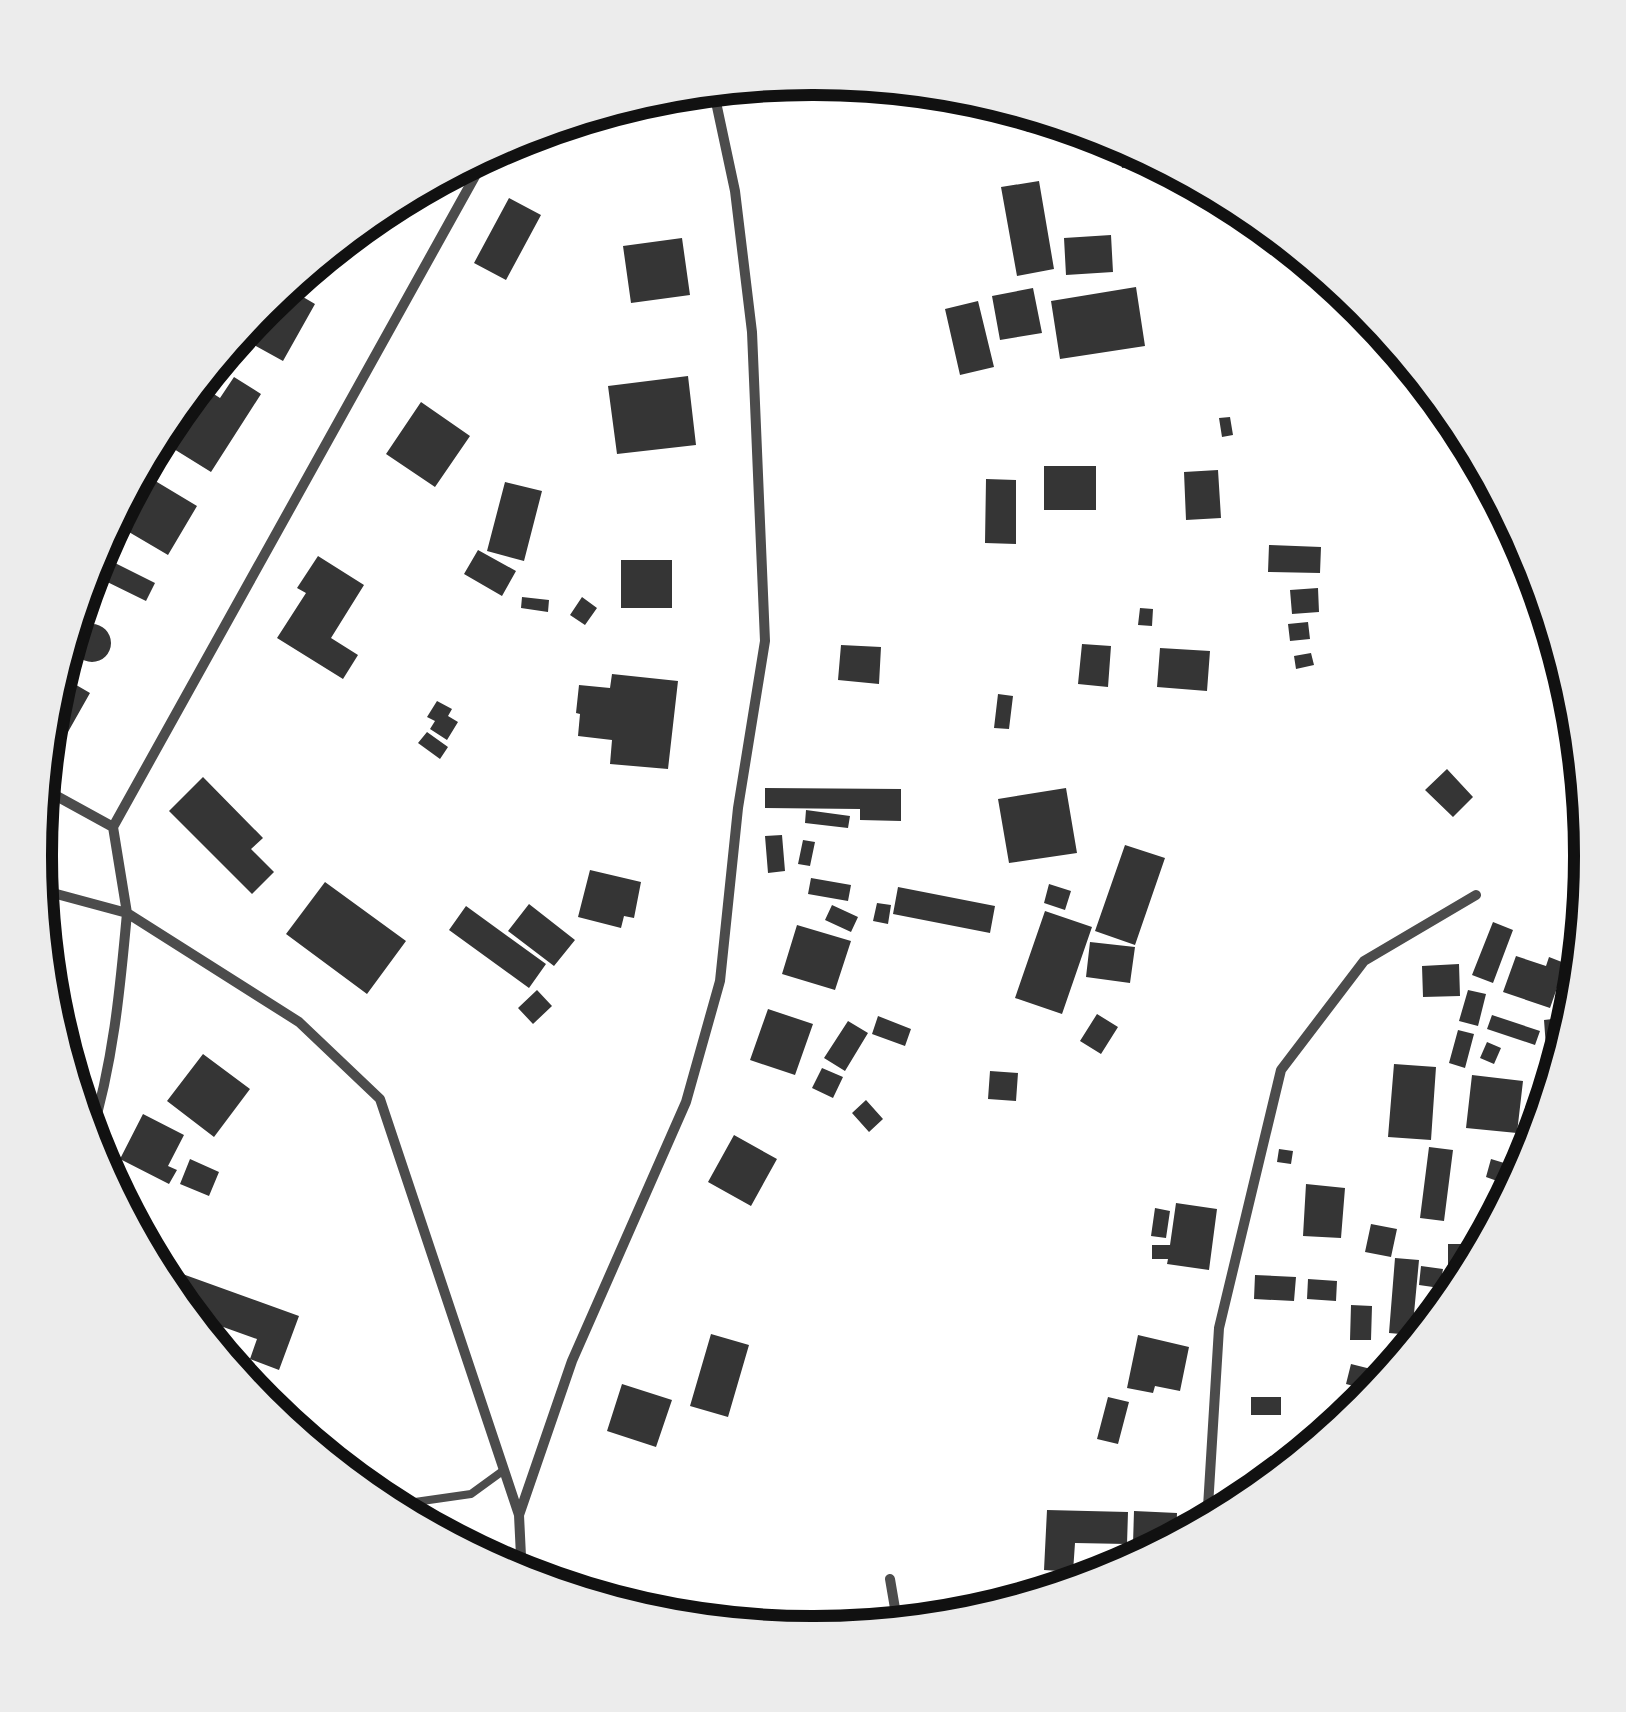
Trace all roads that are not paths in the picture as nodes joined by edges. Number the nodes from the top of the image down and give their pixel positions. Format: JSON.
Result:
{"nodes":[{"id":1,"x":716,"y":102,"type":"edge"},
{"id":2,"x":477,"y":174,"type":"edge"},
{"id":3,"x":55,"y":795,"type":"edge"},
{"id":4,"x":113,"y":827,"type":"junction"},
{"id":5,"x":53,"y":893,"type":"edge"},
{"id":6,"x":1476,"y":895,"type":"dead end"},
{"id":7,"x":127,"y":914,"type":"junction"},
{"id":8,"x":98,"y":1114,"type":"edge"},
{"id":9,"x":504,"y":1470,"type":"junction"},
{"id":10,"x":413,"y":1502,"type":"edge"},
{"id":11,"x":1208,"y":1506,"type":"edge"},
{"id":12,"x":519,"y":1514,"type":"junction"},
{"id":13,"x":521,"y":1559,"type":"edge"},
{"id":14,"x":890,"y":1579,"type":"dead end"},
{"id":15,"x":896,"y":1612,"type":"edge"}],
"edges":[{"from":1,"to":12,"type":"street"},
{"from":2,"to":4,"type":"street"},
{"from":3,"to":4,"type":"street"},
{"from":4,"to":7,"type":"street"},
{"from":5,"to":7,"type":"street"},
{"from":6,"to":11,"type":"street"},
{"from":7,"to":8,"type":"street"},
{"from":7,"to":9,"type":"street"},
{"from":9,"to":10,"type":"lane"},
{"from":9,"to":12,"type":"street"},
{"from":12,"to":13,"type":"street"},
{"from":14,"to":15,"type":"street"}]}
